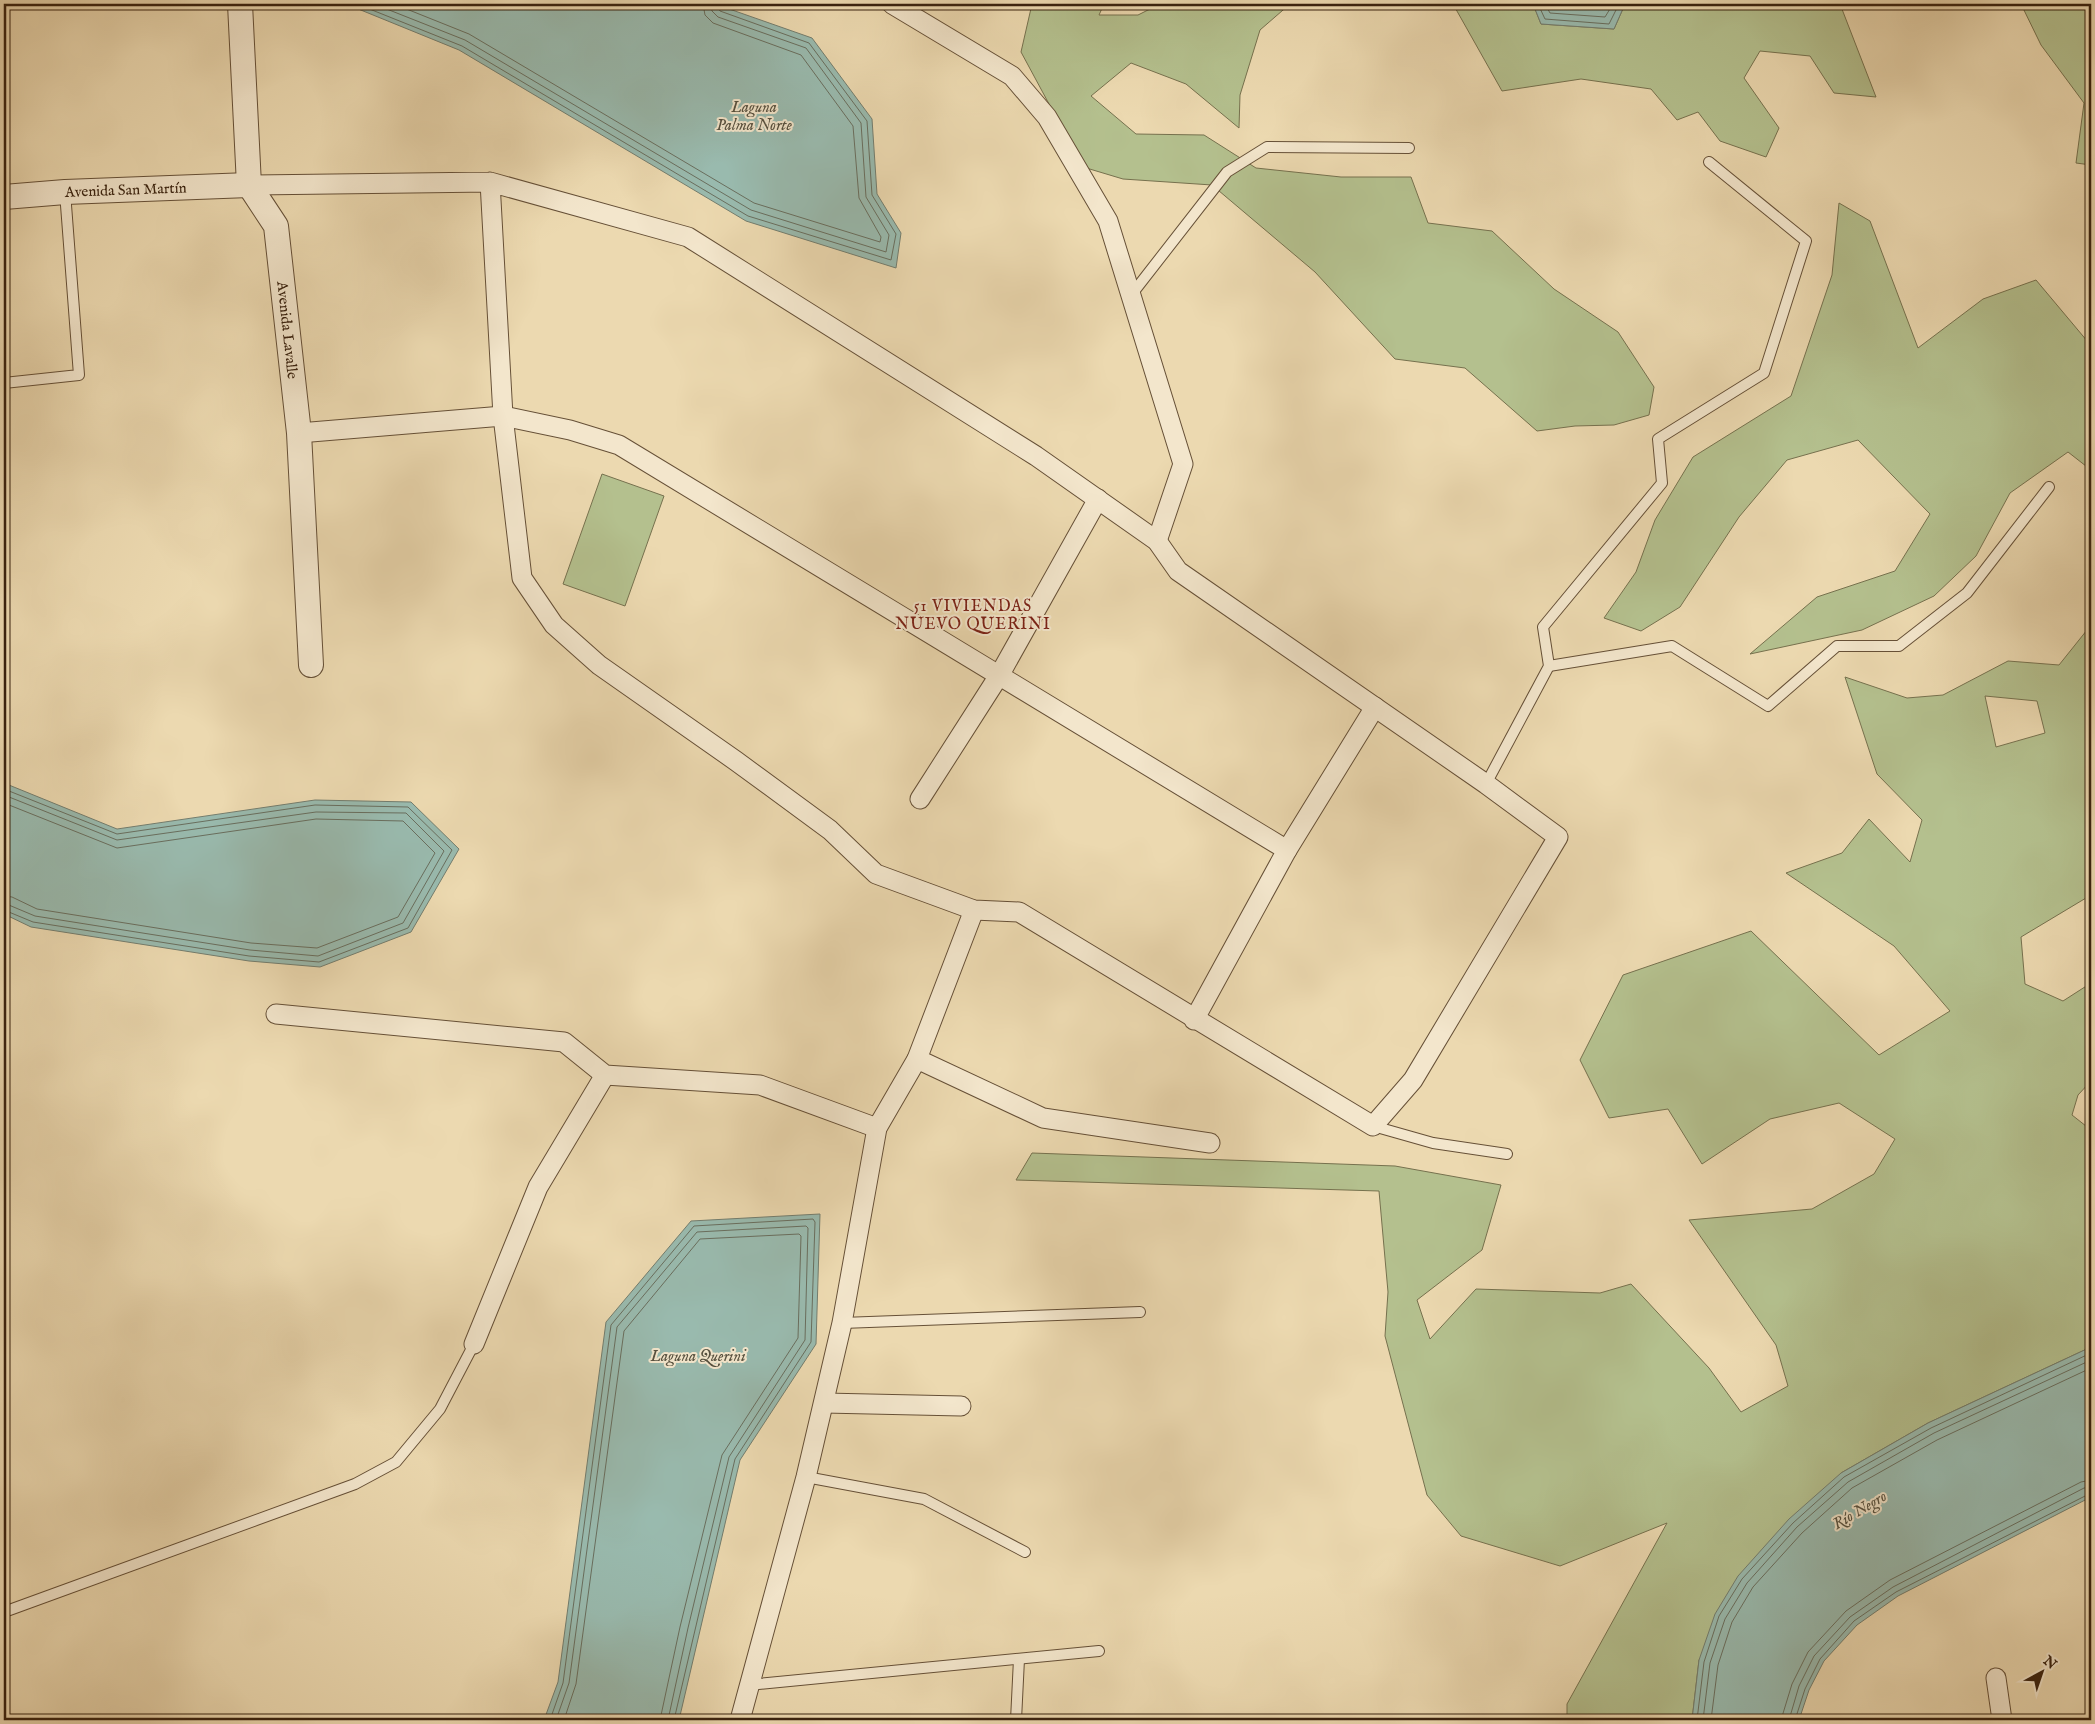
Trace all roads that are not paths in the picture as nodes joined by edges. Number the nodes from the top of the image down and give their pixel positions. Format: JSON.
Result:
{"nodes":[{"id":1,"x":240,"y":4,"type":"edge"},
{"id":2,"x":892,"y":4,"type":"edge"},
{"id":3,"x":1409,"y":148,"type":"dead end"},
{"id":4,"x":1709,"y":162,"type":"dead end"},
{"id":5,"x":490,"y":182,"type":"junction"},
{"id":6,"x":249,"y":185,"type":"junction"},
{"id":7,"x":65,"y":192,"type":"junction"},
{"id":8,"x":4,"y":197,"type":"edge"},
{"id":9,"x":1132,"y":294,"type":"junction"},
{"id":10,"x":4,"y":383,"type":"edge"},
{"id":11,"x":503,"y":416,"type":"junction"},
{"id":12,"x":299,"y":434,"type":"junction"},
{"id":13,"x":2049,"y":487,"type":"dead end"},
{"id":14,"x":1098,"y":499,"type":"junction"},
{"id":15,"x":1157,"y":541,"type":"junction"},
{"id":16,"x":311,"y":665,"type":"dead end"},
{"id":17,"x":1550,"y":666,"type":"junction"},
{"id":18,"x":1000,"y":674,"type":"junction"},
{"id":19,"x":1375,"y":707,"type":"junction"},
{"id":20,"x":1486,"y":784,"type":"junction"},
{"id":21,"x":920,"y":799,"type":"dead end"},
{"id":22,"x":1287,"y":850,"type":"junction"},
{"id":23,"x":974,"y":910,"type":"junction"},
{"id":24,"x":276,"y":1014,"type":"dead end"},
{"id":25,"x":1194,"y":1020,"type":"junction"},
{"id":26,"x":918,"y":1059,"type":"junction"},
{"id":27,"x":605,"y":1075,"type":"junction"},
{"id":28,"x":1373,"y":1126,"type":"junction"},
{"id":29,"x":878,"y":1128,"type":"junction"},
{"id":30,"x":1210,"y":1143,"type":"dead end"},
{"id":31,"x":1507,"y":1154,"type":"dead end"},
{"id":32,"x":1140,"y":1312,"type":"dead end"},
{"id":33,"x":842,"y":1323,"type":"junction"},
{"id":34,"x":474,"y":1344,"type":"joint"},
{"id":35,"x":824,"y":1403,"type":"junction"},
{"id":36,"x":961,"y":1406,"type":"dead end"},
{"id":37,"x":806,"y":1477,"type":"junction"},
{"id":38,"x":1026,"y":1552,"type":"dead end"},
{"id":39,"x":4,"y":1612,"type":"edge"},
{"id":40,"x":1099,"y":1651,"type":"dead end"},
{"id":41,"x":1019,"y":1659,"type":"junction"},
{"id":42,"x":1996,"y":1678,"type":"dead end"},
{"id":43,"x":748,"y":1685,"type":"junction"},
{"id":44,"x":740,"y":1720,"type":"edge"},
{"id":45,"x":1016,"y":1720,"type":"edge"},
{"id":46,"x":2002,"y":1720,"type":"edge"}],
"edges":[{"from":1,"to":6,"type":"street"},
{"from":2,"to":9,"type":"street"},
{"from":3,"to":9,"type":"lane"},
{"from":4,"to":17,"type":"lane"},
{"from":5,"to":6,"type":"street"},
{"from":5,"to":11,"type":"street"},
{"from":5,"to":14,"type":"street"},
{"from":6,"to":7,"type":"street","name":"Avenida San Martín"},
{"from":6,"to":12,"type":"street","name":"Avenida Lavalle"},
{"from":7,"to":8,"type":"street","name":"Avenida San Martín"},
{"from":7,"to":10,"type":"lane"},
{"from":9,"to":15,"type":"street"},
{"from":11,"to":12,"type":"street"},
{"from":11,"to":18,"type":"street"},
{"from":11,"to":23,"type":"street"},
{"from":12,"to":16,"type":"street","name":"Avenida Lavalle"},
{"from":13,"to":17,"type":"lane"},
{"from":14,"to":15,"type":"street"},
{"from":14,"to":18,"type":"street"},
{"from":15,"to":19,"type":"street"},
{"from":17,"to":20,"type":"lane"},
{"from":18,"to":21,"type":"street"},
{"from":18,"to":22,"type":"street"},
{"from":19,"to":20,"type":"street"},
{"from":19,"to":22,"type":"street"},
{"from":20,"to":28,"type":"street"},
{"from":22,"to":25,"type":"street"},
{"from":23,"to":25,"type":"street"},
{"from":23,"to":26,"type":"street"},
{"from":24,"to":27,"type":"street"},
{"from":25,"to":28,"type":"street"},
{"from":26,"to":29,"type":"street"},
{"from":26,"to":30,"type":"street"},
{"from":27,"to":29,"type":"street"},
{"from":27,"to":34,"type":"street"},
{"from":28,"to":31,"type":"lane"},
{"from":29,"to":33,"type":"street"},
{"from":32,"to":33,"type":"lane"},
{"from":33,"to":35,"type":"street"},
{"from":34,"to":39,"type":"lane"},
{"from":35,"to":36,"type":"street"},
{"from":35,"to":37,"type":"street"},
{"from":37,"to":38,"type":"lane"},
{"from":37,"to":43,"type":"street"},
{"from":40,"to":41,"type":"lane"},
{"from":41,"to":43,"type":"lane"},
{"from":41,"to":45,"type":"lane"},
{"from":42,"to":46,"type":"street"},
{"from":43,"to":44,"type":"street"}]}
